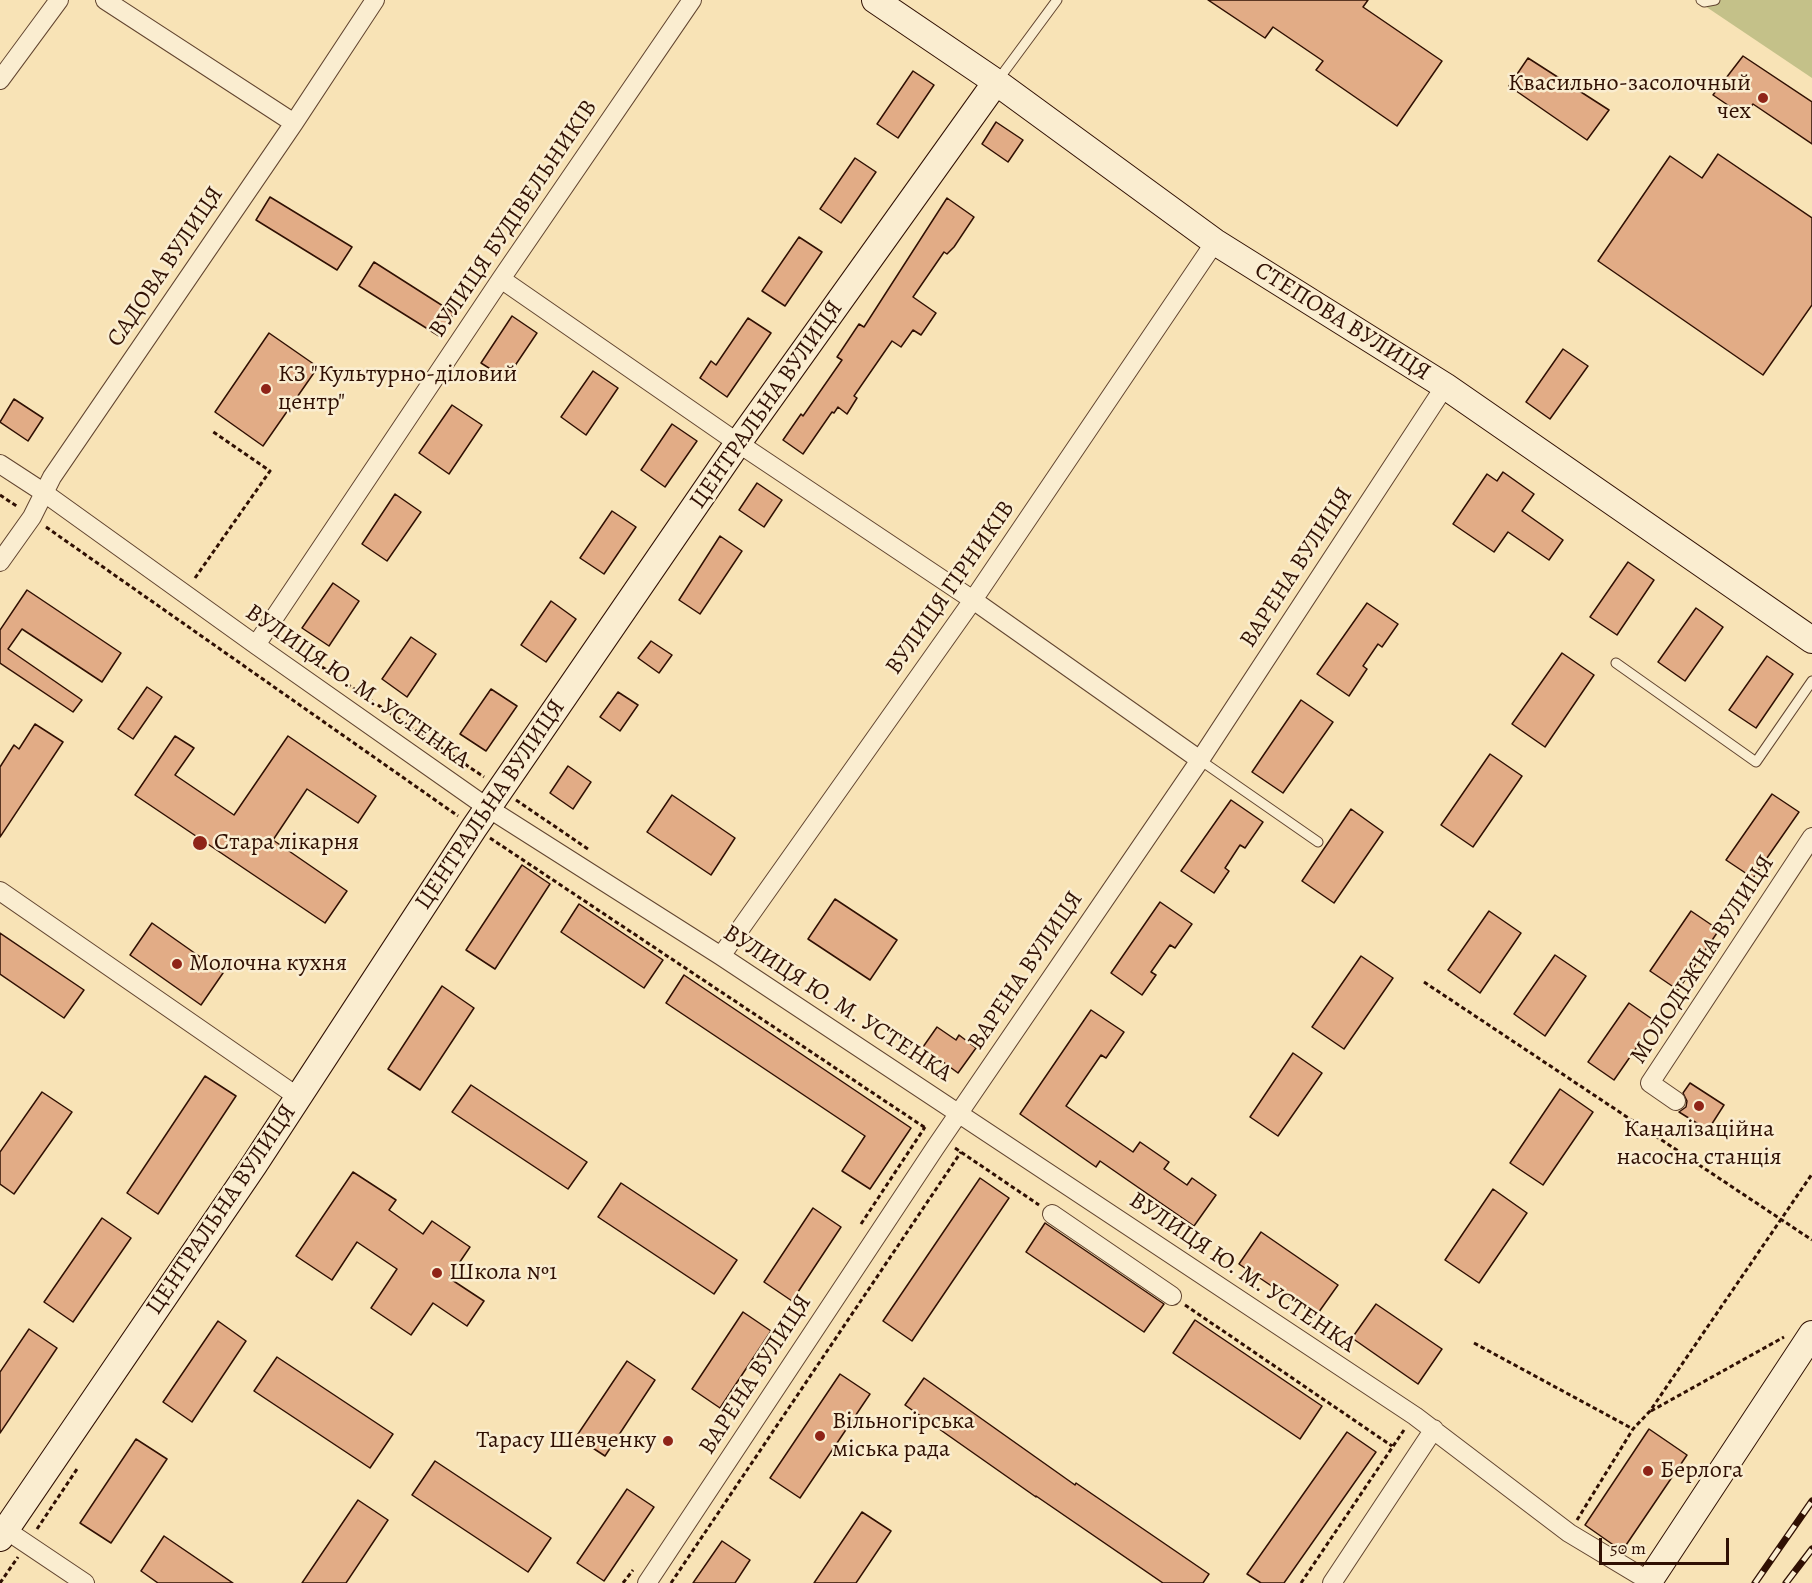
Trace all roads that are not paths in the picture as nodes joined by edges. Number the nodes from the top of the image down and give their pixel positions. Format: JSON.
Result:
{"nodes":[{"id":1,"x":59,"y":0,"type":"edge"},
{"id":2,"x":105,"y":0,"type":"edge"},
{"id":3,"x":375,"y":0,"type":"edge"},
{"id":4,"x":692,"y":0,"type":"edge"},
{"id":5,"x":875,"y":0,"type":"edge"},
{"id":6,"x":1057,"y":0,"type":"edge"},
{"id":7,"x":1701,"y":0,"type":"edge"},
{"id":8,"x":1715,"y":0,"type":"edge"},
{"id":9,"x":0,"y":80,"type":"edge"},
{"id":10,"x":996,"y":82,"type":"junction"},
{"id":11,"x":294,"y":123,"type":"junction"},
{"id":12,"x":1215,"y":242,"type":"junction"},
{"id":13,"x":501,"y":279,"type":"junction"},
{"id":14,"x":1445,"y":386,"type":"junction"},
{"id":15,"x":738,"y":443,"type":"junction"},
{"id":16,"x":0,"y":464,"type":"edge"},
{"id":17,"x":43,"y":492,"type":"junction"},
{"id":18,"x":0,"y":562,"type":"edge"},
{"id":19,"x":973,"y":600,"type":"junction"},
{"id":20,"x":1812,"y":640,"type":"edge"},
{"id":21,"x":256,"y":645,"type":"junction"},
{"id":22,"x":1616,"y":663,"type":"dead end"},
{"id":23,"x":1812,"y":681,"type":"edge"},
{"id":24,"x":1200,"y":760,"type":"junction"},
{"id":25,"x":481,"y":818,"type":"junction"},
{"id":26,"x":1812,"y":837,"type":"edge"},
{"id":27,"x":1318,"y":842,"type":"dead end"},
{"id":28,"x":0,"y":891,"type":"edge"},
{"id":29,"x":721,"y":957,"type":"junction"},
{"id":30,"x":298,"y":1097,"type":"junction"},
{"id":31,"x":1676,"y":1101,"type":"dead end"},
{"id":32,"x":959,"y":1113,"type":"junction"},
{"id":33,"x":1052,"y":1214,"type":"road end"},
{"id":34,"x":1172,"y":1296,"type":"road end"},
{"id":35,"x":1800,"y":1334,"type":"edge"},
{"id":36,"x":1434,"y":1429,"type":"junction"},
{"id":37,"x":2,"y":1531,"type":"edge"},
{"id":38,"x":1649,"y":1582,"type":"edge"},
{"id":39,"x":85,"y":1583,"type":"edge"},
{"id":40,"x":647,"y":1583,"type":"edge"},
{"id":41,"x":1332,"y":1583,"type":"edge"}],
"edges":[{"from":1,"to":9,"type":"street"},
{"from":2,"to":11,"type":"street"},
{"from":3,"to":11,"type":"street","name":"САДОВА ВУЛИЦЯ"},
{"from":4,"to":13,"type":"street","name":"ВУЛИЦЯ БУДІВЕЛЬНИКІВ"},
{"from":5,"to":10,"type":"main road","name":"СТЕПОВА ВУЛИЦЯ"},
{"from":6,"to":10,"type":"lane"},
{"from":7,"to":8,"type":"lane"},
{"from":10,"to":12,"type":"main road","name":"СТЕПОВА ВУЛИЦЯ"},
{"from":10,"to":15,"type":"main road","name":"ЦЕНТРАЛЬНА ВУЛИЦЯ"},
{"from":11,"to":17,"type":"street","name":"САДОВА ВУЛИЦЯ"},
{"from":12,"to":14,"type":"main road","name":"СТЕПОВА ВУЛИЦЯ"},
{"from":12,"to":19,"type":"street","name":"ВУЛИЦЯ ГІРНИКІВ"},
{"from":13,"to":15,"type":"street"},
{"from":13,"to":21,"type":"street","name":"ВУЛИЦЯ БУДІВЕЛЬНИКІВ"},
{"from":14,"to":20,"type":"main road","name":"СТЕПОВА ВУЛИЦЯ"},
{"from":14,"to":24,"type":"street","name":"ВАРЕНА ВУЛИЦЯ"},
{"from":15,"to":19,"type":"street"},
{"from":15,"to":25,"type":"main road","name":"ЦЕНТРАЛЬНА ВУЛИЦЯ"},
{"from":16,"to":17,"type":"street","name":"ВУЛИЦЯ Ю. М. УСТЕНКА"},
{"from":17,"to":18,"type":"street","name":"САДОВА ВУЛИЦЯ"},
{"from":17,"to":21,"type":"street","name":"ВУЛИЦЯ Ю. М. УСТЕНКА"},
{"from":19,"to":24,"type":"street"},
{"from":19,"to":29,"type":"street","name":"ВУЛИЦЯ ГІРНИКІВ"},
{"from":21,"to":25,"type":"street","name":"ВУЛИЦЯ Ю. М. УСТЕНКА"},
{"from":22,"to":23,"type":"lane"},
{"from":24,"to":27,"type":"lane"},
{"from":24,"to":32,"type":"street","name":"ВАРЕНА ВУЛИЦЯ"},
{"from":25,"to":29,"type":"street","name":"ВУЛИЦЯ Ю. М. УСТЕНКА"},
{"from":25,"to":30,"type":"main road","name":"ЦЕНТРАЛЬНА ВУЛИЦЯ"},
{"from":26,"to":31,"type":"street","name":"МОЛОДІЖНА ВУЛИЦЯ"},
{"from":28,"to":30,"type":"street"},
{"from":29,"to":32,"type":"street","name":"ВУЛИЦЯ Ю. М. УСТЕНКА"},
{"from":30,"to":37,"type":"main road","name":"ЦЕНТРАЛЬНА ВУЛИЦЯ"},
{"from":32,"to":36,"type":"street","name":"ВУЛИЦЯ Ю. М. УСТЕНКА"},
{"from":32,"to":40,"type":"street","name":"ВАРЕНА ВУЛИЦЯ"},
{"from":33,"to":34,"type":"street"},
{"from":35,"to":38,"type":"main road"},
{"from":36,"to":38,"type":"street","name":"ВУЛИЦЯ Ю. М. УСТЕНКА"},
{"from":36,"to":41,"type":"street"},
{"from":37,"to":39,"type":"street"}]}
